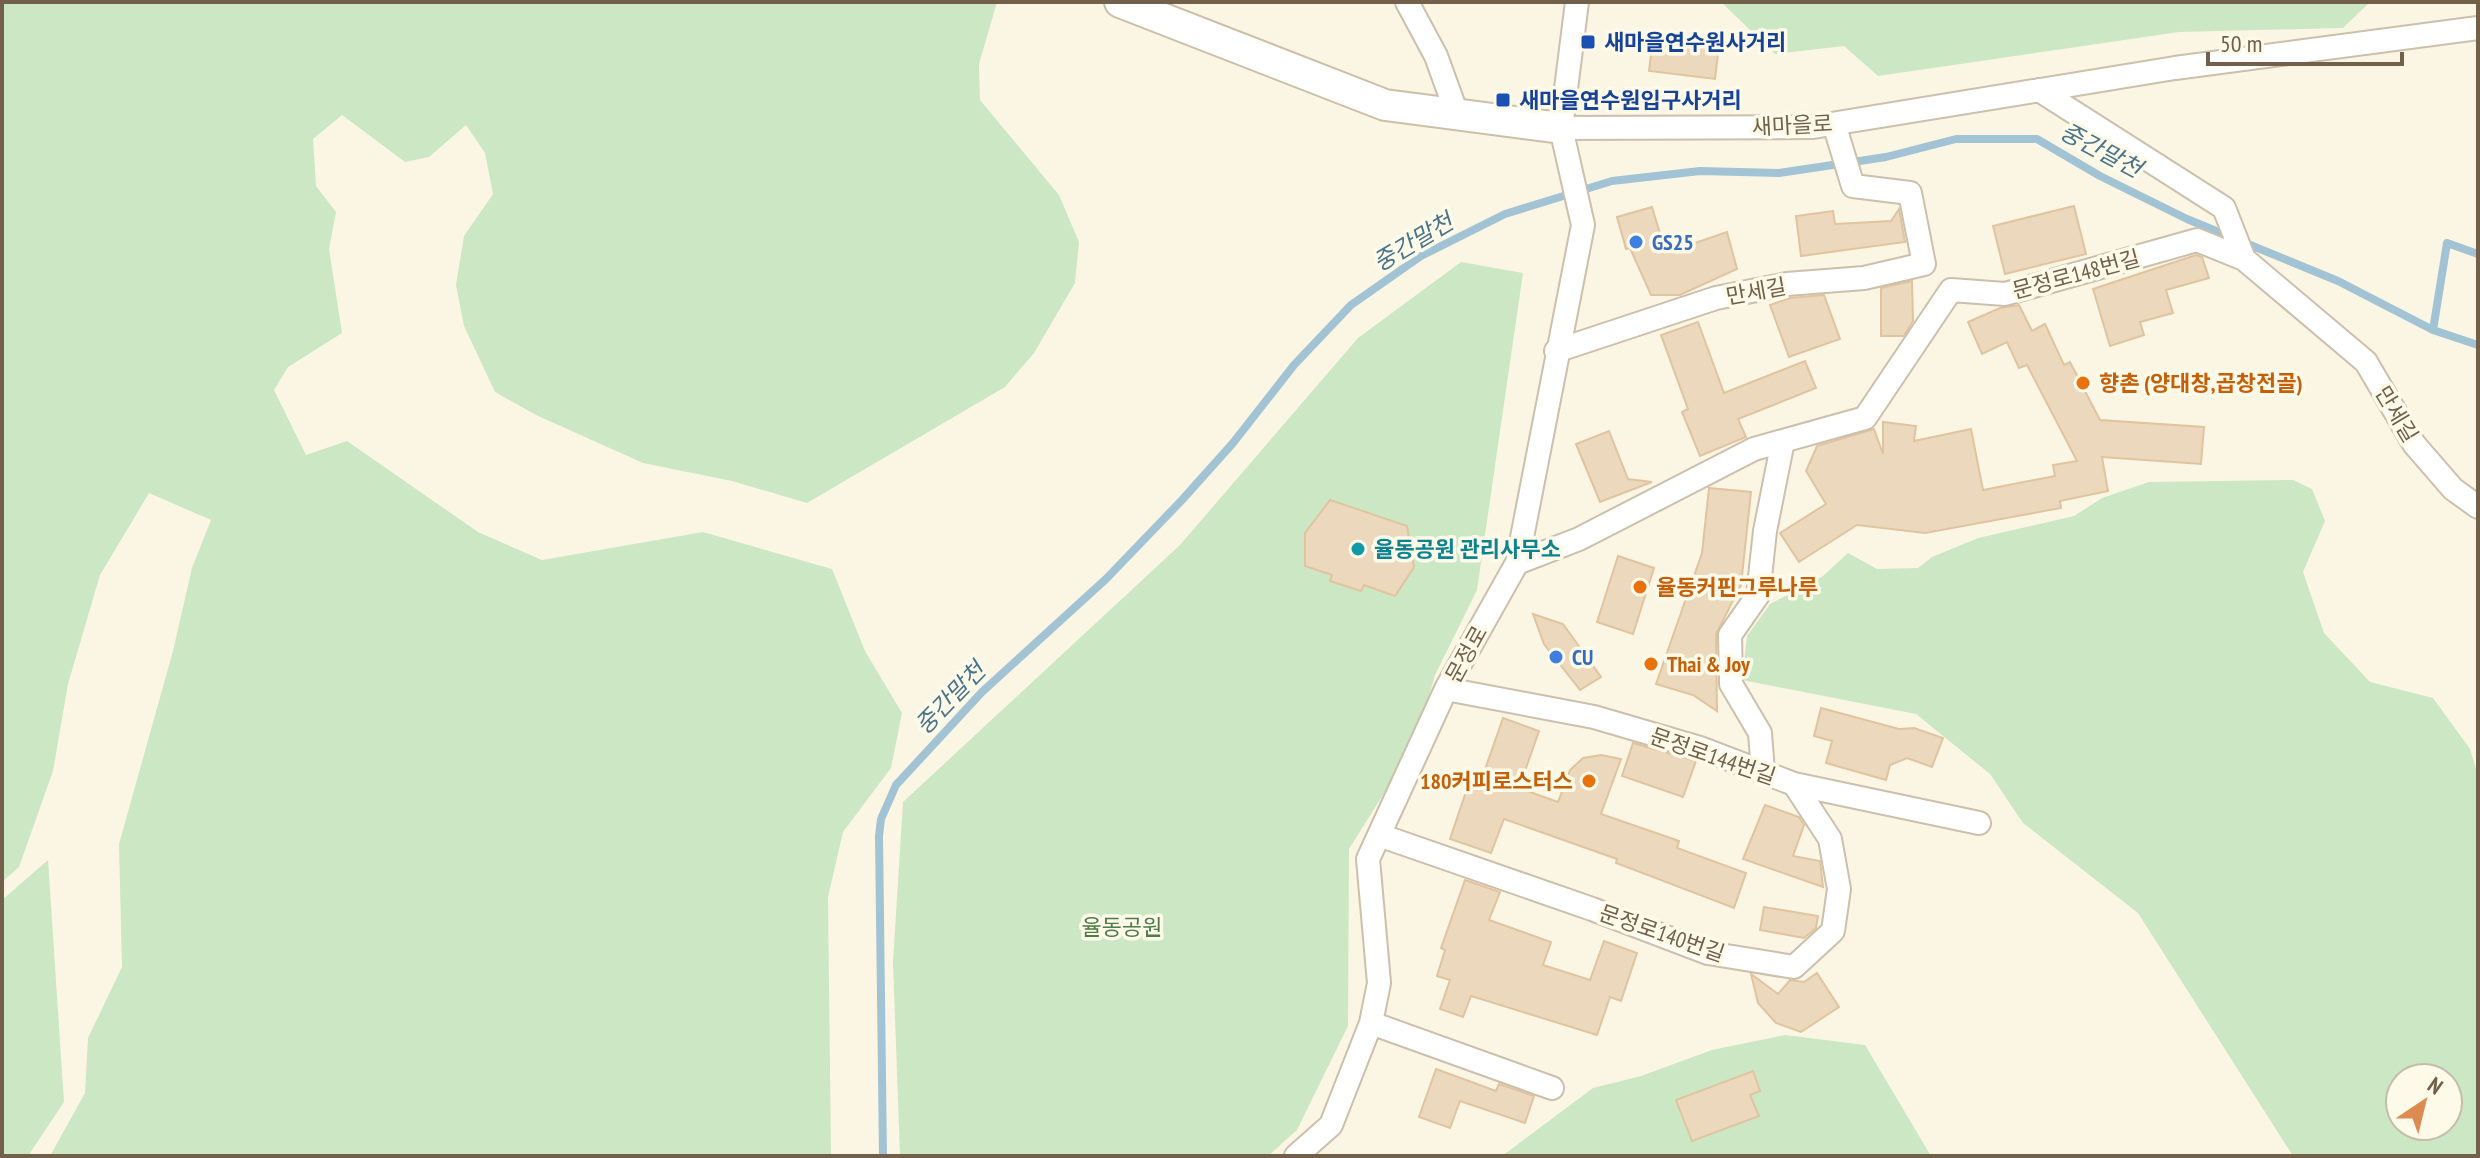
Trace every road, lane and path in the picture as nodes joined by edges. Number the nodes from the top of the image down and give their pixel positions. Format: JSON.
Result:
{"nodes":[{"id":1,"x":1120,"y":2,"type":"edge"},
{"id":2,"x":1407,"y":2,"type":"edge"},
{"id":3,"x":1577,"y":2,"type":"edge"},
{"id":4,"x":2478,"y":28,"type":"edge"},
{"id":5,"x":2039,"y":90,"type":"junction"},
{"id":6,"x":1457,"y":114,"type":"junction"},
{"id":7,"x":1834,"y":124,"type":"junction"},
{"id":8,"x":1561,"y":128,"type":"junction"},
{"id":9,"x":2244,"y":259,"type":"junction"},
{"id":10,"x":1924,"y":264,"type":"junction"},
{"id":11,"x":1951,"y":290,"type":"junction"},
{"id":12,"x":1556,"y":351,"type":"junction"},
{"id":13,"x":1783,"y":441,"type":"junction"},
{"id":14,"x":2478,"y":507,"type":"edge"},
{"id":15,"x":1517,"y":563,"type":"junction"},
{"id":16,"x":1446,"y":689,"type":"junction"},
{"id":17,"x":1763,"y":772,"type":"junction"},
{"id":18,"x":1794,"y":784,"type":"junction"},
{"id":19,"x":1979,"y":823,"type":"dead end"},
{"id":20,"x":1379,"y":835,"type":"junction"},
{"id":21,"x":1371,"y":1023,"type":"junction"},
{"id":22,"x":1552,"y":1088,"type":"dead end"},
{"id":23,"x":1296,"y":1156,"type":"edge"}],
"edges":[{"from":1,"to":6,"type":"street","name":"새마을로"},
{"from":2,"to":6,"type":"street"},
{"from":3,"to":8,"type":"street"},
{"from":4,"to":5,"type":"street","name":"새마을로"},
{"from":5,"to":7,"type":"street","name":"새마을로"},
{"from":5,"to":9,"type":"street"},
{"from":6,"to":8,"type":"street","name":"새마을로"},
{"from":7,"to":8,"type":"street","name":"새마을로"},
{"from":7,"to":10,"type":"street"},
{"from":8,"to":12,"type":"street","name":"문정로"},
{"from":9,"to":11,"type":"street","name":"문정로148번길"},
{"from":9,"to":14,"type":"street","name":"만세길"},
{"from":10,"to":11,"type":"street"},
{"from":10,"to":12,"type":"street","name":"만세길"},
{"from":11,"to":13,"type":"street"},
{"from":12,"to":15,"type":"street","name":"문정로"},
{"from":13,"to":15,"type":"street"},
{"from":13,"to":17,"type":"street"},
{"from":15,"to":16,"type":"street","name":"문정로"},
{"from":16,"to":17,"type":"street","name":"문정로144번길"},
{"from":16,"to":20,"type":"street","name":"문정로"},
{"from":17,"to":18,"type":"street","name":"문정로144번길"},
{"from":18,"to":19,"type":"street","name":"문정로144번길"},
{"from":18,"to":20,"type":"street","name":"문정로140번길"},
{"from":20,"to":21,"type":"street","name":"문정로"},
{"from":21,"to":22,"type":"street"},
{"from":21,"to":23,"type":"street","name":"문정로"}]}
